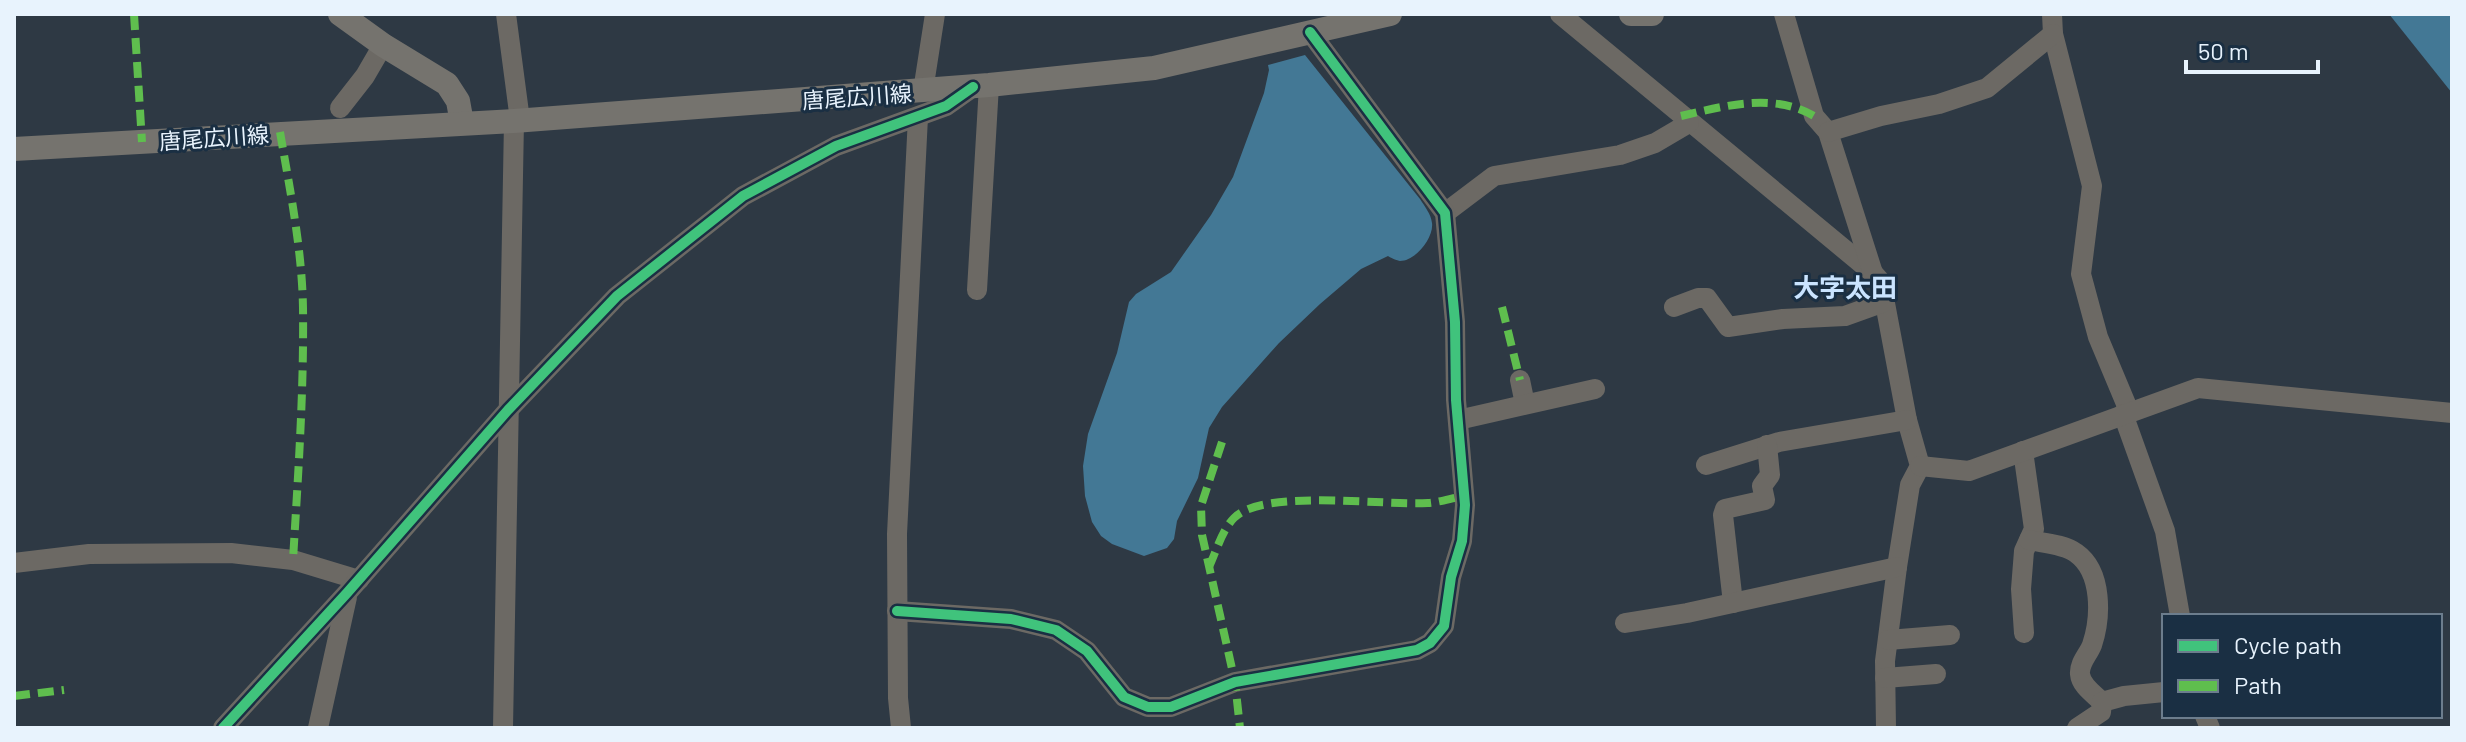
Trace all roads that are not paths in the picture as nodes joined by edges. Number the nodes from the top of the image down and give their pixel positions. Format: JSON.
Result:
{"nodes":[{"id":1,"x":340,"y":14,"type":"edge"},
{"id":2,"x":506,"y":14,"type":"edge"},
{"id":3,"x":935,"y":14,"type":"edge"},
{"id":4,"x":1390,"y":14,"type":"edge"},
{"id":5,"x":1560,"y":14,"type":"edge"},
{"id":6,"x":1631,"y":14,"type":"edge"},
{"id":7,"x":1652,"y":14,"type":"edge"},
{"id":8,"x":1784,"y":14,"type":"edge"},
{"id":9,"x":2052,"y":24,"type":"edge"},
{"id":10,"x":1310,"y":32,"type":"junction"},
{"id":11,"x":383,"y":45,"type":"junction"},
{"id":12,"x":981,"y":86,"type":"junction"},
{"id":13,"x":923,"y":91,"type":"junction"},
{"id":14,"x":340,"y":108,"type":"dead end"},
{"id":15,"x":918,"y":117,"type":"junction"},
{"id":16,"x":517,"y":120,"type":"junction"},
{"id":17,"x":462,"y":123,"type":"junction"},
{"id":18,"x":1689,"y":123,"type":"junction"},
{"id":19,"x":1828,"y":132,"type":"junction"},
{"id":20,"x":14,"y":149,"type":"edge"},
{"id":21,"x":1445,"y":213,"type":"junction"},
{"id":22,"x":1873,"y":273,"type":"junction"},
{"id":23,"x":977,"y":290,"type":"dead end"},
{"id":24,"x":1884,"y":302,"type":"junction"},
{"id":25,"x":1674,"y":307,"type":"dead end"},
{"id":26,"x":1520,"y":380,"type":"dead end"},
{"id":27,"x":1595,"y":389,"type":"dead end"},
{"id":28,"x":1525,"y":404,"type":"junction"},
{"id":29,"x":508,"y":410,"type":"junction"},
{"id":30,"x":2126,"y":413,"type":"junction"},
{"id":31,"x":2452,"y":413,"type":"edge"},
{"id":32,"x":1458,"y":420,"type":"junction"},
{"id":33,"x":1907,"y":420,"type":"junction"},
{"id":34,"x":1767,"y":445,"type":"junction"},
{"id":35,"x":2023,"y":451,"type":"junction"},
{"id":36,"x":1706,"y":465,"type":"dead end"},
{"id":37,"x":1920,"y":466,"type":"junction"},
{"id":38,"x":2029,"y":540,"type":"junction"},
{"id":39,"x":14,"y":563,"type":"edge"},
{"id":40,"x":1897,"y":567,"type":"junction"},
{"id":41,"x":353,"y":586,"type":"junction"},
{"id":42,"x":1733,"y":603,"type":"junction"},
{"id":43,"x":897,"y":611,"type":"junction"},
{"id":44,"x":2180,"y":614,"type":"edge"},
{"id":45,"x":1625,"y":623,"type":"dead end"},
{"id":46,"x":2024,"y":633,"type":"dead end"},
{"id":47,"x":1950,"y":635,"type":"dead end"},
{"id":48,"x":1888,"y":640,"type":"junction"},
{"id":49,"x":1936,"y":674,"type":"dead end"},
{"id":50,"x":1885,"y":678,"type":"junction"},
{"id":51,"x":2162,"y":692,"type":"edge"},
{"id":52,"x":2102,"y":702,"type":"junction"},
{"id":53,"x":2085,"y":726,"type":"edge"},
{"id":54,"x":223,"y":728,"type":"edge"},
{"id":55,"x":318,"y":728,"type":"edge"},
{"id":56,"x":503,"y":728,"type":"edge"},
{"id":57,"x":901,"y":728,"type":"edge"},
{"id":58,"x":1886,"y":728,"type":"edge"}],
"edges":[{"from":1,"to":11,"type":"main road"},
{"from":2,"to":16,"type":"street"},
{"from":3,"to":13,"type":"street"},
{"from":4,"to":10,"type":"main road","name":"唐尾広川線"},
{"from":5,"to":18,"type":"street"},
{"from":6,"to":7,"type":"main road"},
{"from":8,"to":19,"type":"street"},
{"from":9,"to":19,"type":"street"},
{"from":9,"to":30,"type":"street"},
{"from":10,"to":12,"type":"main road","name":"唐尾広川線"},
{"from":10,"to":21,"type":"street"},
{"from":11,"to":14,"type":"street"},
{"from":11,"to":17,"type":"main road"},
{"from":12,"to":13,"type":"main road","name":"唐尾広川線"},
{"from":12,"to":15,"type":"street"},
{"from":12,"to":23,"type":"street"},
{"from":13,"to":16,"type":"main road","name":"唐尾広川線"},
{"from":15,"to":29,"type":"street"},
{"from":15,"to":43,"type":"street"},
{"from":16,"to":17,"type":"main road","name":"唐尾広川線"},
{"from":16,"to":29,"type":"street"},
{"from":17,"to":20,"type":"main road","name":"唐尾広川線"},
{"from":18,"to":21,"type":"street"},
{"from":18,"to":22,"type":"street"},
{"from":19,"to":22,"type":"street"},
{"from":21,"to":32,"type":"street"},
{"from":22,"to":24,"type":"street"},
{"from":24,"to":25,"type":"street"},
{"from":24,"to":33,"type":"street"},
{"from":26,"to":28,"type":"street"},
{"from":27,"to":28,"type":"street"},
{"from":28,"to":32,"type":"street"},
{"from":29,"to":41,"type":"street"},
{"from":29,"to":56,"type":"street"},
{"from":30,"to":31,"type":"street"},
{"from":30,"to":35,"type":"street"},
{"from":30,"to":44,"type":"street"},
{"from":32,"to":43,"type":"street"},
{"from":33,"to":34,"type":"street"},
{"from":33,"to":37,"type":"street"},
{"from":34,"to":36,"type":"street"},
{"from":34,"to":42,"type":"street"},
{"from":35,"to":37,"type":"street"},
{"from":35,"to":38,"type":"street"},
{"from":37,"to":40,"type":"street"},
{"from":38,"to":46,"type":"street"},
{"from":38,"to":52,"type":"street"},
{"from":39,"to":41,"type":"street"},
{"from":40,"to":42,"type":"street"},
{"from":40,"to":48,"type":"street"},
{"from":41,"to":54,"type":"street"},
{"from":41,"to":55,"type":"street"},
{"from":42,"to":45,"type":"street"},
{"from":43,"to":57,"type":"street"},
{"from":47,"to":48,"type":"street"},
{"from":48,"to":50,"type":"street"},
{"from":49,"to":50,"type":"street"},
{"from":50,"to":58,"type":"street"},
{"from":51,"to":52,"type":"street"},
{"from":52,"to":53,"type":"street"}]}
